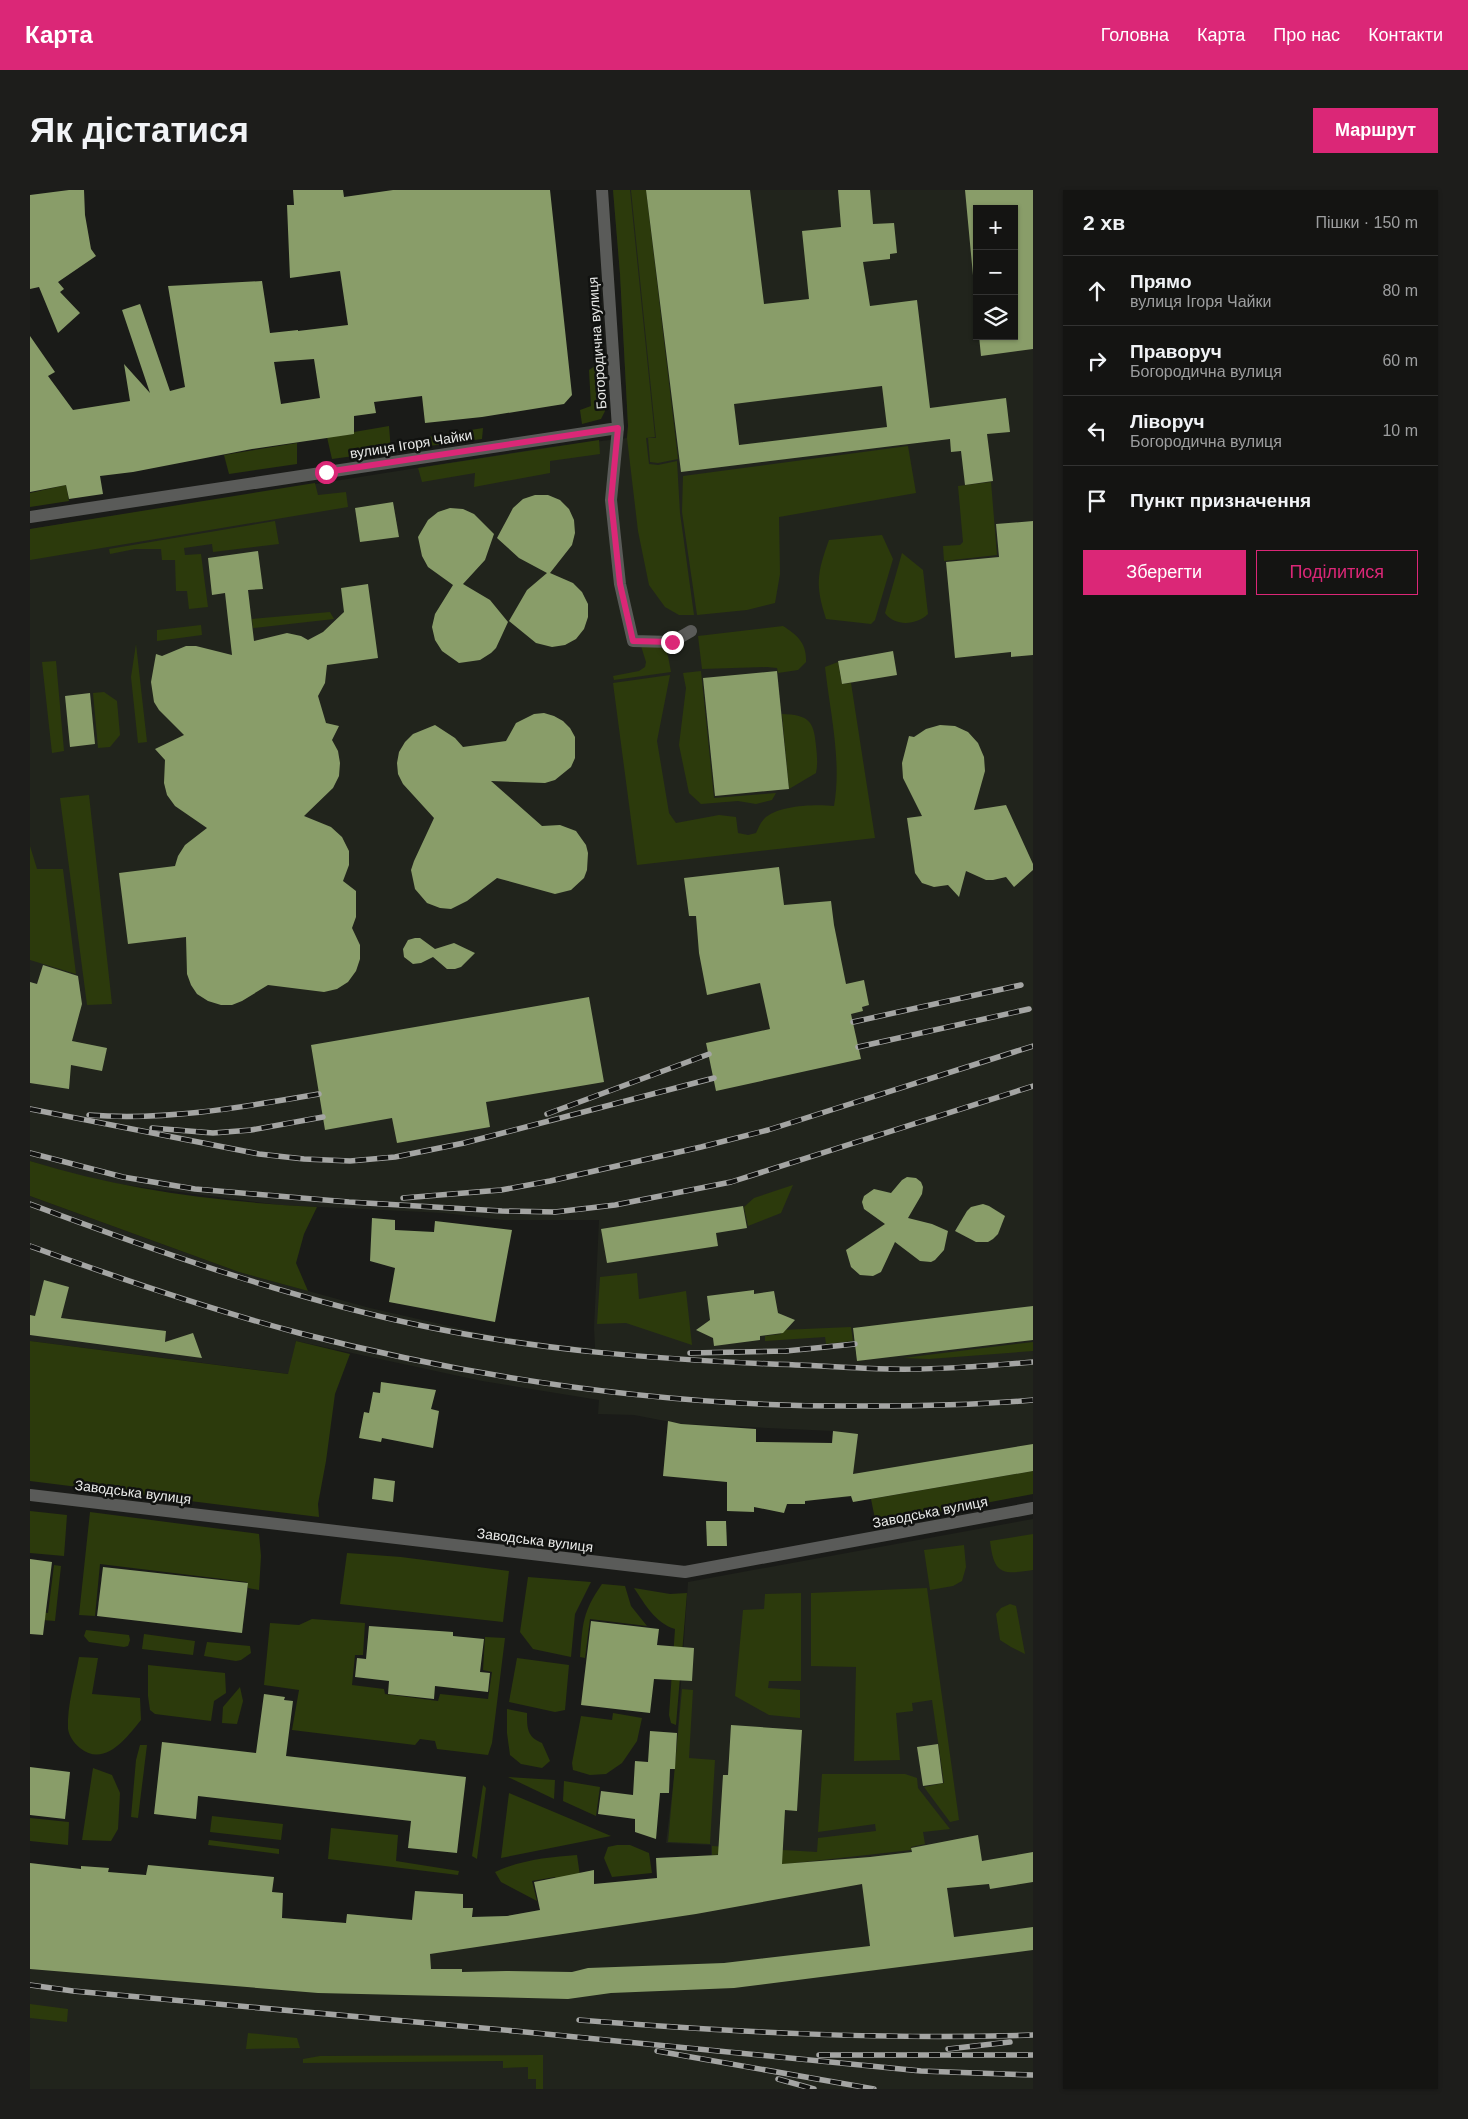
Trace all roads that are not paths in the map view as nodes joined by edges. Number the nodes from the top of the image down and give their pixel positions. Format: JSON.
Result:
{"nodes":[{"id":1,"x":602,"y":190,"type":"edge"},
{"id":2,"x":618,"y":428,"type":"junction"},
{"id":3,"x":30,"y":517,"type":"edge"},
{"id":4,"x":691,"y":631,"type":"dead end"},
{"id":5,"x":30,"y":1495,"type":"edge"},
{"id":6,"x":1033,"y":1508,"type":"edge"}],
"edges":[{"from":1,"to":2,"type":"street","name":"Богородична вулиця"},
{"from":2,"to":3,"type":"street","name":"вулиця Ігоря Чайки"},
{"from":2,"to":4,"type":"street","name":"Богородична вулиця"},
{"from":5,"to":6,"type":"street","name":"Заводська вулиця"}]}
